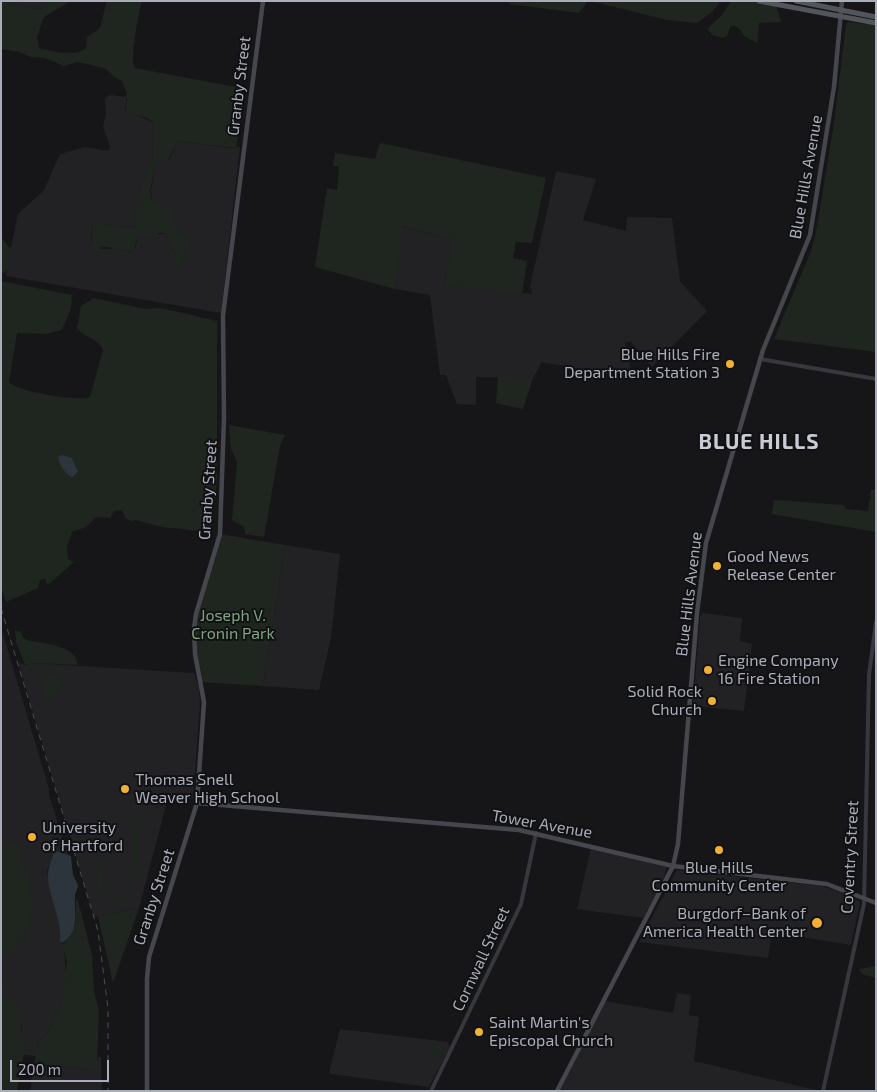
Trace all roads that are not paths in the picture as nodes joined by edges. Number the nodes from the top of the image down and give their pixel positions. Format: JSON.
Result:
{"nodes":[{"id":1,"x":263,"y":1,"type":"edge"},
{"id":2,"x":758,"y":1,"type":"edge"},
{"id":3,"x":796,"y":1,"type":"edge"},
{"id":4,"x":842,"y":1,"type":"edge"},
{"id":5,"x":841,"y":10,"type":"junction"},
{"id":6,"x":840,"y":17,"type":"junction"},
{"id":7,"x":876,"y":17,"type":"edge"},
{"id":8,"x":876,"y":23,"type":"edge"},
{"id":9,"x":760,"y":359,"type":"junction"},
{"id":10,"x":876,"y":379,"type":"edge"},
{"id":11,"x":876,"y":622,"type":"edge"},
{"id":12,"x":197,"y":803,"type":"junction"},
{"id":13,"x":536,"y":833,"type":"junction"},
{"id":14,"x":673,"y":866,"type":"junction"},
{"id":15,"x":864,"y":897,"type":"junction"},
{"id":16,"x":876,"y":903,"type":"edge"},
{"id":17,"x":147,"y":1091,"type":"edge"},
{"id":18,"x":431,"y":1091,"type":"edge"},
{"id":19,"x":557,"y":1091,"type":"edge"},
{"id":20,"x":823,"y":1091,"type":"edge"}],
"edges":[{"from":1,"to":12,"type":"main road","name":"Granby Street"},
{"from":2,"to":6,"type":"main road"},
{"from":3,"to":5,"type":"main road"},
{"from":4,"to":5,"type":"main road","name":"Blue Hills Avenue"},
{"from":5,"to":6,"type":"main road","name":"Blue Hills Avenue"},
{"from":5,"to":7,"type":"main road"},
{"from":6,"to":8,"type":"main road"},
{"from":6,"to":9,"type":"main road","name":"Blue Hills Avenue"},
{"from":9,"to":10,"type":"street"},
{"from":9,"to":14,"type":"main road","name":"Blue Hills Avenue"},
{"from":11,"to":15,"type":"street","name":"Coventry Street"},
{"from":12,"to":13,"type":"main road","name":"Tower Avenue"},
{"from":12,"to":17,"type":"main road","name":"Granby Street"},
{"from":13,"to":14,"type":"main road","name":"Tower Avenue"},
{"from":13,"to":18,"type":"street","name":"Cornwall Street"},
{"from":14,"to":15,"type":"main road","name":"Tower Avenue"},
{"from":14,"to":19,"type":"main road","name":"Blue Hills Avenue"},
{"from":15,"to":16,"type":"main road","name":"Tower Avenue"},
{"from":15,"to":20,"type":"street","name":"Coventry Street"}]}
